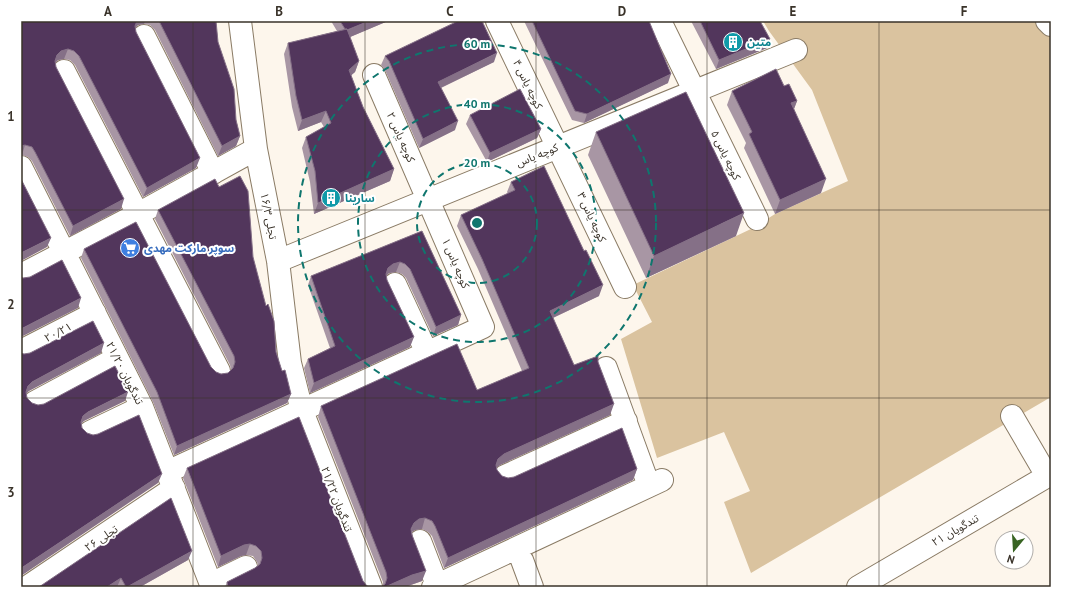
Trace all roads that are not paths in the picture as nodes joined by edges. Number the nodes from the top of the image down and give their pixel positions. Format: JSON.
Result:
{"nodes":[{"id":1,"x":240,"y":21,"type":"edge"},
{"id":2,"x":497,"y":21,"type":"edge"},
{"id":3,"x":660,"y":21,"type":"edge"},
{"id":4,"x":1047,"y":21,"type":"edge"},
{"id":5,"x":1051,"y":25,"type":"edge"},
{"id":6,"x":144,"y":36,"type":"dead end"},
{"id":7,"x":796,"y":50,"type":"dead end"},
{"id":8,"x":64,"y":71,"type":"dead end"},
{"id":9,"x":374,"y":75,"type":"dead end"},
{"id":10,"x":695,"y":91,"type":"junction"},
{"id":11,"x":558,"y":147,"type":"junction"},
{"id":12,"x":256,"y":149,"type":"junction"},
{"id":13,"x":21,"y":167,"type":"edge"},
{"id":14,"x":213,"y":173,"type":"junction"},
{"id":15,"x":429,"y":199,"type":"junction"},
{"id":16,"x":138,"y":214,"type":"junction"},
{"id":17,"x":757,"y":219,"type":"dead end"},
{"id":18,"x":64,"y":253,"type":"junction"},
{"id":19,"x":278,"y":261,"type":"junction"},
{"id":20,"x":21,"y":275,"type":"edge"},
{"id":21,"x":396,"y":284,"type":"dead end"},
{"id":22,"x":625,"y":287,"type":"dead end"},
{"id":23,"x":95,"y":313,"type":"junction"},
{"id":24,"x":484,"y":327,"type":"joint"},
{"id":25,"x":21,"y":351,"type":"edge"},
{"id":26,"x":428,"y":353,"type":"junction"},
{"id":27,"x":117,"y":358,"type":"junction"},
{"id":28,"x":606,"y":368,"type":"dead end"},
{"id":29,"x":219,"y":371,"type":"dead end"},
{"id":30,"x":36,"y":402,"type":"dead end"},
{"id":31,"x":142,"y":407,"type":"junction"},
{"id":32,"x":302,"y":411,"type":"junction"},
{"id":33,"x":1012,"y":416,"type":"dead end"},
{"id":34,"x":626,"y":421,"type":"junction"},
{"id":35,"x":90,"y":432,"type":"edge"},
{"id":36,"x":1049,"y":475,"type":"edge"},
{"id":37,"x":505,"y":476,"type":"edge"},
{"id":38,"x":171,"y":480,"type":"junction"},
{"id":39,"x":420,"y":541,"type":"dead end"},
{"id":40,"x":522,"y":560,"type":"dead end"},
{"id":41,"x":246,"y":567,"type":"dead end"},
{"id":42,"x":212,"y":585,"type":"edge"},
{"id":43,"x":435,"y":586,"type":"edge"},
{"id":44,"x":27,"y":587,"type":"edge"},
{"id":45,"x":371,"y":587,"type":"edge"},
{"id":46,"x":532,"y":587,"type":"edge"},
{"id":47,"x":858,"y":587,"type":"edge"}],
"edges":[{"from":1,"to":12,"type":"street","name":"۱۶/۳ تجلی"},
{"from":2,"to":11,"type":"street","name":"کوچه یاس ۴"},
{"from":3,"to":10,"type":"street","name":"کوچه یاس ۵"},
{"from":4,"to":5,"type":"street"},
{"from":6,"to":14,"type":"street"},
{"from":7,"to":10,"type":"street","name":"کوچه یاس"},
{"from":8,"to":16,"type":"street"},
{"from":9,"to":15,"type":"street","name":"کوچه یاس ۲"},
{"from":10,"to":11,"type":"street","name":"کوچه یاس"},
{"from":10,"to":17,"type":"street","name":"کوچه یاس ۵"},
{"from":11,"to":15,"type":"street","name":"کوچه یاس"},
{"from":11,"to":22,"type":"street","name":"کوچه یاس ۳"},
{"from":12,"to":14,"type":"street"},
{"from":12,"to":19,"type":"street","name":"۱۶/۳ تجلی"},
{"from":13,"to":18,"type":"street","name":"۲۱/۲۰ تندگویان"},
{"from":14,"to":16,"type":"street"},
{"from":15,"to":19,"type":"street","name":"کوچه یاس"},
{"from":15,"to":24,"type":"street","name":"کوچه یاس ۱"},
{"from":16,"to":18,"type":"street"},
{"from":16,"to":29,"type":"street"},
{"from":18,"to":20,"type":"street"},
{"from":18,"to":23,"type":"street","name":"۲۱/۲۰ تندگویان"},
{"from":19,"to":32,"type":"street","name":"۱۶/۳ تجلی"},
{"from":21,"to":26,"type":"street"},
{"from":23,"to":25,"type":"street","name":"۲۰/۲۱"},
{"from":23,"to":27,"type":"street","name":"۲۱/۲۰ تندگویان"},
{"from":24,"to":26,"type":"street","name":"۲۶ تجلی"},
{"from":26,"to":32,"type":"street","name":"۲۶ تجلی"},
{"from":27,"to":30,"type":"street"},
{"from":27,"to":31,"type":"street","name":"۲۱/۲۰ تندگویان"},
{"from":28,"to":34,"type":"street"},
{"from":31,"to":35,"type":"street"},
{"from":31,"to":38,"type":"street","name":"۲۱/۲۰ تندگویان"},
{"from":32,"to":38,"type":"street","name":"۲۶ تجلی"},
{"from":32,"to":45,"type":"street","name":"۲۱/۲۲ تندگویان"},
{"from":33,"to":36,"type":"street"},
{"from":34,"to":37,"type":"street"},
{"from":34,"to":43,"type":"street"},
{"from":36,"to":47,"type":"street","name":"۲۱ تندگویان"},
{"from":38,"to":42,"type":"street","name":"۲۱/۲۰ تندگویان"},
{"from":38,"to":44,"type":"street","name":"۲۶ تجلی"},
{"from":39,"to":43,"type":"street"},
{"from":40,"to":46,"type":"street"},
{"from":41,"to":42,"type":"street"}]}
